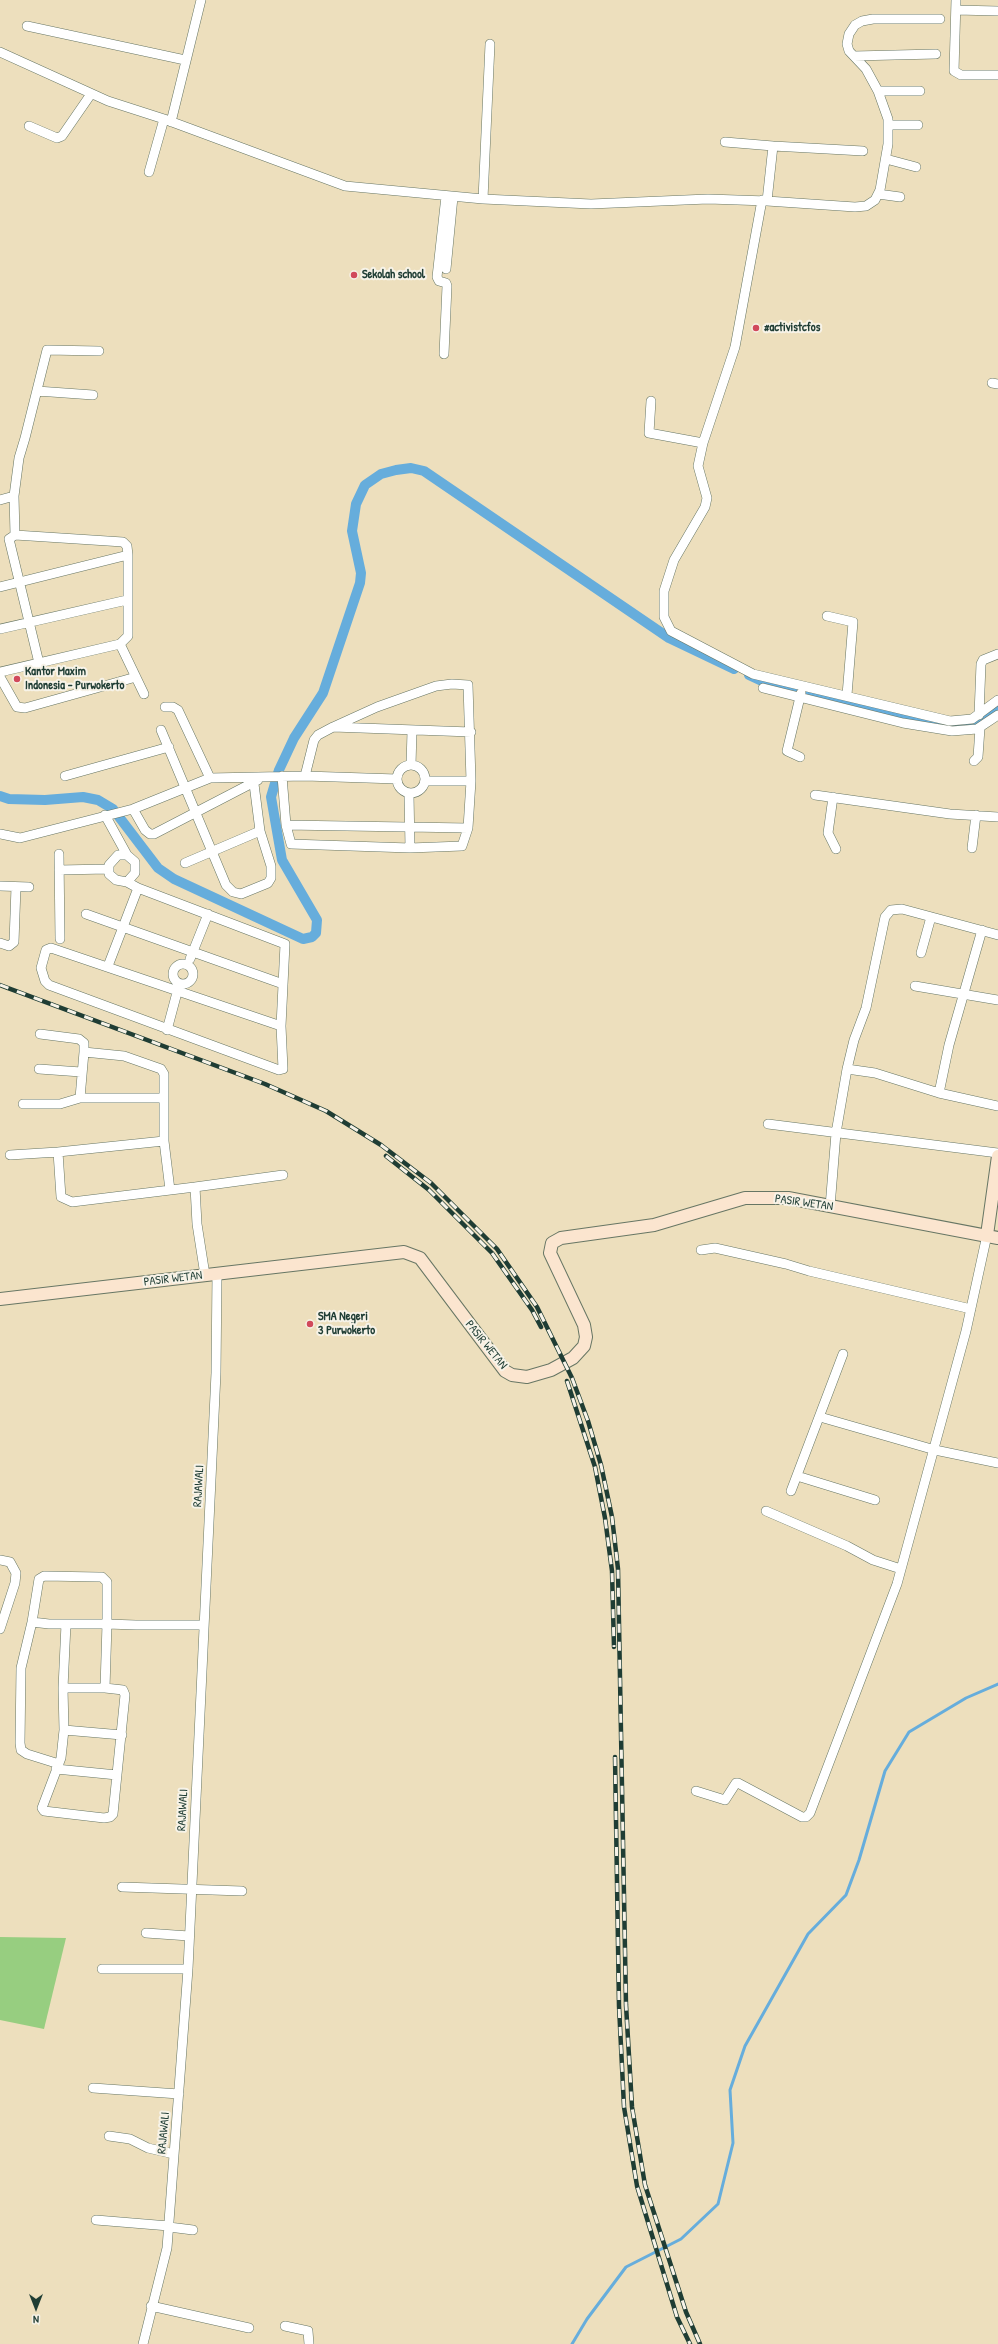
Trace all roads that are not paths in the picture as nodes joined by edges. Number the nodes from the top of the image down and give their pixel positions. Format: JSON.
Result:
{"nodes":[{"id":1,"x":201,"y":0,"type":"edge"},
{"id":2,"x":956,"y":0,"type":"edge"},
{"id":3,"x":956,"y":10,"type":"junction"},
{"id":4,"x":998,"y":11,"type":"edge"},
{"id":5,"x":940,"y":19,"type":"dead end"},
{"id":6,"x":27,"y":26,"type":"dead end"},
{"id":7,"x":490,"y":44,"type":"dead end"},
{"id":8,"x":0,"y":52,"type":"edge"},
{"id":9,"x":936,"y":54,"type":"dead end"},
{"id":10,"x":854,"y":56,"type":"junction"},
{"id":11,"x":185,"y":60,"type":"junction"},
{"id":12,"x":998,"y":75,"type":"edge"},
{"id":13,"x":878,"y":91,"type":"junction"},
{"id":14,"x":920,"y":91,"type":"dead end"},
{"id":15,"x":91,"y":94,"type":"junction"},
{"id":16,"x":168,"y":121,"type":"junction"},
{"id":17,"x":29,"y":126,"type":"dead end"},
{"id":18,"x":888,"y":126,"type":"junction"},
{"id":19,"x":918,"y":126,"type":"dead end"},
{"id":20,"x":725,"y":142,"type":"dead end"},
{"id":21,"x":773,"y":146,"type":"junction"},
{"id":22,"x":863,"y":151,"type":"dead end"},
{"id":23,"x":886,"y":159,"type":"junction"},
{"id":24,"x":916,"y":167,"type":"dead end"},
{"id":25,"x":149,"y":172,"type":"dead end"},
{"id":26,"x":878,"y":194,"type":"junction"},
{"id":27,"x":450,"y":196,"type":"junction"},
{"id":28,"x":900,"y":197,"type":"dead end"},
{"id":29,"x":483,"y":199,"type":"junction"},
{"id":30,"x":765,"y":200,"type":"junction"},
{"id":31,"x":446,"y":269,"type":"dead end"},
{"id":32,"x":99,"y":351,"type":"dead end"},
{"id":33,"x":444,"y":354,"type":"dead end"},
{"id":34,"x":37,"y":391,"type":"junction"},
{"id":35,"x":93,"y":395,"type":"dead end"},
{"id":36,"x":651,"y":401,"type":"dead end"},
{"id":37,"x":703,"y":443,"type":"junction"},
{"id":38,"x":14,"y":496,"type":"junction"},
{"id":39,"x":0,"y":500,"type":"edge"},
{"id":40,"x":12,"y":537,"type":"junction"},
{"id":41,"x":0,"y":542,"type":"edge"},
{"id":42,"x":128,"y":555,"type":"junction"},
{"id":43,"x":19,"y":581,"type":"junction"},
{"id":44,"x":0,"y":587,"type":"edge"},
{"id":45,"x":127,"y":600,"type":"junction"},
{"id":46,"x":828,"y":616,"type":"dead end"},
{"id":47,"x":30,"y":622,"type":"junction"},
{"id":48,"x":0,"y":629,"type":"edge"},
{"id":49,"x":120,"y":644,"type":"junction"},
{"id":50,"x":998,"y":654,"type":"edge"},
{"id":51,"x":39,"y":663,"type":"junction"},
{"id":52,"x":0,"y":672,"type":"edge"},
{"id":53,"x":0,"y":677,"type":"edge"},
{"id":54,"x":136,"y":677,"type":"junction"},
{"id":55,"x":763,"y":688,"type":"dead end"},
{"id":56,"x":801,"y":692,"type":"junction"},
{"id":57,"x":144,"y":694,"type":"dead end"},
{"id":58,"x":846,"y":695,"type":"junction"},
{"id":59,"x":998,"y":700,"type":"edge"},
{"id":60,"x":165,"y":707,"type":"dead end"},
{"id":61,"x":979,"y":715,"type":"junction"},
{"id":62,"x":998,"y":715,"type":"edge"},
{"id":63,"x":333,"y":727,"type":"junction"},
{"id":64,"x":980,"y":728,"type":"junction"},
{"id":65,"x":161,"y":730,"type":"dead end"},
{"id":66,"x":412,"y":731,"type":"junction"},
{"id":67,"x":470,"y":732,"type":"junction"},
{"id":68,"x":169,"y":747,"type":"junction"},
{"id":69,"x":800,"y":757,"type":"dead end"},
{"id":70,"x":974,"y":761,"type":"dead end"},
{"id":71,"x":410,"y":764,"type":"junction"},
{"id":72,"x":65,"y":776,"type":"dead end"},
{"id":73,"x":273,"y":776,"type":"junction"},
{"id":74,"x":305,"y":776,"type":"junction"},
{"id":75,"x":210,"y":778,"type":"junction"},
{"id":76,"x":397,"y":779,"type":"junction"},
{"id":77,"x":426,"y":781,"type":"junction"},
{"id":78,"x":471,"y":781,"type":"junction"},
{"id":79,"x":254,"y":784,"type":"junction"},
{"id":80,"x":186,"y":788,"type":"junction"},
{"id":81,"x":409,"y":794,"type":"junction"},
{"id":82,"x":815,"y":796,"type":"dead end"},
{"id":83,"x":833,"y":798,"type":"junction"},
{"id":84,"x":133,"y":809,"type":"junction"},
{"id":85,"x":196,"y":812,"type":"junction"},
{"id":86,"x":107,"y":815,"type":"junction"},
{"id":87,"x":976,"y":816,"type":"junction"},
{"id":88,"x":998,"y":817,"type":"edge"},
{"id":89,"x":286,"y":825,"type":"junction"},
{"id":90,"x":468,"y":828,"type":"junction"},
{"id":91,"x":411,"y":829,"type":"junction"},
{"id":92,"x":260,"y":831,"type":"junction"},
{"id":93,"x":0,"y":834,"type":"edge"},
{"id":94,"x":410,"y":848,"type":"junction"},
{"id":95,"x":972,"y":848,"type":"dead end"},
{"id":96,"x":836,"y":849,"type":"dead end"},
{"id":97,"x":211,"y":852,"type":"junction"},
{"id":98,"x":59,"y":854,"type":"dead end"},
{"id":99,"x":126,"y":855,"type":"junction"},
{"id":100,"x":185,"y":863,"type":"dead end"},
{"id":101,"x":108,"y":869,"type":"junction"},
{"id":102,"x":59,"y":870,"type":"junction"},
{"id":103,"x":127,"y":882,"type":"junction"},
{"id":104,"x":0,"y":886,"type":"edge"},
{"id":105,"x":16,"y":887,"type":"junction"},
{"id":106,"x":29,"y":887,"type":"dead end"},
{"id":107,"x":138,"y":888,"type":"junction"},
{"id":108,"x":86,"y":914,"type":"dead end"},
{"id":109,"x":208,"y":914,"type":"junction"},
{"id":110,"x":931,"y":917,"type":"junction"},
{"id":111,"x":123,"y":927,"type":"junction"},
{"id":112,"x":982,"y":930,"type":"junction"},
{"id":113,"x":998,"y":935,"type":"edge"},
{"id":114,"x":60,"y":939,"type":"dead end"},
{"id":115,"x":0,"y":943,"type":"edge"},
{"id":116,"x":192,"y":953,"type":"junction"},
{"id":117,"x":921,"y":953,"type":"dead end"},
{"id":118,"x":186,"y":965,"type":"junction"},
{"id":119,"x":108,"y":966,"type":"junction"},
{"id":120,"x":283,"y":984,"type":"junction"},
{"id":121,"x":179,"y":986,"type":"junction"},
{"id":122,"x":915,"y":986,"type":"dead end"},
{"id":123,"x":964,"y":994,"type":"junction"},
{"id":124,"x":998,"y":1000,"type":"edge"},
{"id":125,"x":281,"y":1026,"type":"junction"},
{"id":126,"x":167,"y":1030,"type":"junction"},
{"id":127,"x":40,"y":1034,"type":"dead end"},
{"id":128,"x":84,"y":1052,"type":"junction"},
{"id":129,"x":39,"y":1069,"type":"dead end"},
{"id":130,"x":847,"y":1069,"type":"junction"},
{"id":131,"x":81,"y":1072,"type":"junction"},
{"id":132,"x":939,"y":1092,"type":"junction"},
{"id":133,"x":80,"y":1098,"type":"junction"},
{"id":134,"x":164,"y":1098,"type":"junction"},
{"id":135,"x":23,"y":1104,"type":"dead end"},
{"id":136,"x":998,"y":1106,"type":"edge"},
{"id":137,"x":768,"y":1124,"type":"dead end"},
{"id":138,"x":836,"y":1133,"type":"junction"},
{"id":139,"x":164,"y":1141,"type":"junction"},
{"id":140,"x":58,"y":1152,"type":"junction"},
{"id":141,"x":998,"y":1153,"type":"edge"},
{"id":142,"x":10,"y":1155,"type":"dead end"},
{"id":143,"x":998,"y":1156,"type":"edge"},
{"id":144,"x":283,"y":1175,"type":"dead end"},
{"id":145,"x":195,"y":1187,"type":"junction"},
{"id":146,"x":170,"y":1190,"type":"junction"},
{"id":147,"x":830,"y":1207,"type":"junction"},
{"id":148,"x":993,"y":1237,"type":"edge"},
{"id":149,"x":701,"y":1250,"type":"dead end"},
{"id":150,"x":211,"y":1274,"type":"junction"},
{"id":151,"x":0,"y":1299,"type":"edge"},
{"id":152,"x":971,"y":1309,"type":"junction"},
{"id":153,"x":843,"y":1354,"type":"dead end"},
{"id":154,"x":820,"y":1417,"type":"junction"},
{"id":155,"x":934,"y":1450,"type":"junction"},
{"id":156,"x":998,"y":1463,"type":"edge"},
{"id":157,"x":797,"y":1476,"type":"junction"},
{"id":158,"x":791,"y":1491,"type":"dead end"},
{"id":159,"x":875,"y":1500,"type":"dead end"},
{"id":160,"x":766,"y":1511,"type":"dead end"},
{"id":161,"x":0,"y":1560,"type":"edge"},
{"id":162,"x":901,"y":1569,"type":"junction"},
{"id":163,"x":3,"y":1607,"type":"edge"},
{"id":164,"x":32,"y":1622,"type":"junction"},
{"id":165,"x":66,"y":1624,"type":"junction"},
{"id":166,"x":107,"y":1624,"type":"junction"},
{"id":167,"x":204,"y":1625,"type":"junction"},
{"id":168,"x":0,"y":1629,"type":"edge"},
{"id":169,"x":63,"y":1688,"type":"junction"},
{"id":170,"x":105,"y":1688,"type":"junction"},
{"id":171,"x":64,"y":1730,"type":"junction"},
{"id":172,"x":122,"y":1735,"type":"junction"},
{"id":173,"x":58,"y":1767,"type":"junction"},
{"id":174,"x":117,"y":1775,"type":"junction"},
{"id":175,"x":696,"y":1791,"type":"dead end"},
{"id":176,"x":122,"y":1887,"type":"dead end"},
{"id":177,"x":191,"y":1890,"type":"junction"},
{"id":178,"x":242,"y":1891,"type":"dead end"},
{"id":179,"x":146,"y":1933,"type":"dead end"},
{"id":180,"x":189,"y":1936,"type":"junction"},
{"id":181,"x":102,"y":1969,"type":"dead end"},
{"id":182,"x":188,"y":1969,"type":"junction"},
{"id":183,"x":93,"y":2088,"type":"dead end"},
{"id":184,"x":179,"y":2094,"type":"junction"},
{"id":185,"x":109,"y":2136,"type":"dead end"},
{"id":186,"x":174,"y":2154,"type":"junction"},
{"id":187,"x":96,"y":2220,"type":"dead end"},
{"id":188,"x":169,"y":2226,"type":"junction"},
{"id":189,"x":193,"y":2230,"type":"dead end"},
{"id":190,"x":152,"y":2306,"type":"junction"},
{"id":191,"x":285,"y":2326,"type":"dead end"},
{"id":192,"x":249,"y":2328,"type":"dead end"},
{"id":193,"x":143,"y":2344,"type":"edge"},
{"id":194,"x":309,"y":2344,"type":"edge"}],
"edges":[{"from":1,"to":11,"type":"street"},
{"from":2,"to":3,"type":"street"},
{"from":3,"to":4,"type":"street"},
{"from":3,"to":12,"type":"street"},
{"from":5,"to":10,"type":"street"},
{"from":6,"to":11,"type":"street"},
{"from":7,"to":29,"type":"street"},
{"from":8,"to":15,"type":"street"},
{"from":9,"to":10,"type":"street"},
{"from":10,"to":13,"type":"street"},
{"from":11,"to":16,"type":"street"},
{"from":13,"to":14,"type":"street"},
{"from":13,"to":18,"type":"street"},
{"from":15,"to":16,"type":"street"},
{"from":15,"to":17,"type":"street"},
{"from":16,"to":25,"type":"street"},
{"from":16,"to":27,"type":"street"},
{"from":18,"to":19,"type":"street"},
{"from":18,"to":23,"type":"street"},
{"from":20,"to":21,"type":"street"},
{"from":21,"to":22,"type":"street"},
{"from":21,"to":30,"type":"street"},
{"from":23,"to":24,"type":"street"},
{"from":23,"to":26,"type":"street"},
{"from":26,"to":28,"type":"street"},
{"from":26,"to":30,"type":"street"},
{"from":27,"to":29,"type":"street"},
{"from":27,"to":31,"type":"street"},
{"from":27,"to":33,"type":"street"},
{"from":29,"to":30,"type":"street"},
{"from":30,"to":37,"type":"street"},
{"from":32,"to":34,"type":"street"},
{"from":34,"to":35,"type":"street"},
{"from":34,"to":38,"type":"street"},
{"from":36,"to":37,"type":"street"},
{"from":37,"to":56,"type":"street"},
{"from":38,"to":39,"type":"street"},
{"from":38,"to":40,"type":"street"},
{"from":40,"to":41,"type":"street"},
{"from":40,"to":42,"type":"street"},
{"from":40,"to":43,"type":"street"},
{"from":42,"to":43,"type":"street"},
{"from":42,"to":45,"type":"street"},
{"from":43,"to":44,"type":"street"},
{"from":43,"to":47,"type":"street"},
{"from":45,"to":47,"type":"street"},
{"from":45,"to":49,"type":"street"},
{"from":46,"to":58,"type":"street"},
{"from":47,"to":48,"type":"street"},
{"from":47,"to":51,"type":"street"},
{"from":49,"to":51,"type":"street"},
{"from":49,"to":54,"type":"street"},
{"from":50,"to":61,"type":"street"},
{"from":51,"to":52,"type":"street"},
{"from":53,"to":54,"type":"street"},
{"from":54,"to":57,"type":"street"},
{"from":55,"to":56,"type":"street"},
{"from":56,"to":58,"type":"street"},
{"from":56,"to":64,"type":"street"},
{"from":56,"to":69,"type":"street"},
{"from":58,"to":61,"type":"street"},
{"from":59,"to":61,"type":"street"},
{"from":60,"to":75,"type":"street"},
{"from":62,"to":64,"type":"street"},
{"from":63,"to":66,"type":"street"},
{"from":63,"to":67,"type":"street"},
{"from":63,"to":74,"type":"street"},
{"from":64,"to":70,"type":"street"},
{"from":65,"to":68,"type":"street"},
{"from":66,"to":67,"type":"street"},
{"from":66,"to":71,"type":"street"},
{"from":67,"to":78,"type":"street"},
{"from":68,"to":72,"type":"street"},
{"from":68,"to":80,"type":"street"},
{"from":71,"to":76,"type":"street"},
{"from":71,"to":77,"type":"street"},
{"from":73,"to":74,"type":"street"},
{"from":73,"to":75,"type":"street"},
{"from":73,"to":79,"type":"street"},
{"from":73,"to":89,"type":"street"},
{"from":74,"to":76,"type":"street"},
{"from":75,"to":80,"type":"street"},
{"from":76,"to":81,"type":"street"},
{"from":77,"to":78,"type":"street"},
{"from":77,"to":81,"type":"street"},
{"from":78,"to":90,"type":"street"},
{"from":79,"to":85,"type":"street"},
{"from":79,"to":92,"type":"street"},
{"from":80,"to":84,"type":"street"},
{"from":80,"to":85,"type":"street"},
{"from":81,"to":91,"type":"street"},
{"from":82,"to":83,"type":"street"},
{"from":83,"to":87,"type":"street"},
{"from":83,"to":96,"type":"street"},
{"from":84,"to":85,"type":"street"},
{"from":84,"to":86,"type":"street"},
{"from":85,"to":97,"type":"street"},
{"from":86,"to":93,"type":"street"},
{"from":86,"to":99,"type":"street"},
{"from":87,"to":88,"type":"street"},
{"from":87,"to":95,"type":"street"},
{"from":89,"to":91,"type":"street"},
{"from":89,"to":94,"type":"street"},
{"from":90,"to":91,"type":"street"},
{"from":90,"to":94,"type":"street"},
{"from":91,"to":94,"type":"street"},
{"from":92,"to":97,"type":"street"},
{"from":92,"to":97,"type":"street"},
{"from":97,"to":100,"type":"street"},
{"from":98,"to":102,"type":"street"},
{"from":99,"to":101,"type":"street"},
{"from":99,"to":103,"type":"street"},
{"from":101,"to":102,"type":"street"},
{"from":101,"to":103,"type":"street"},
{"from":102,"to":114,"type":"street"},
{"from":103,"to":107,"type":"street"},
{"from":104,"to":105,"type":"street"},
{"from":105,"to":106,"type":"street"},
{"from":105,"to":115,"type":"street"},
{"from":107,"to":109,"type":"street"},
{"from":107,"to":111,"type":"street"},
{"from":108,"to":111,"type":"street"},
{"from":109,"to":116,"type":"street"},
{"from":109,"to":120,"type":"street"},
{"from":110,"to":112,"type":"street"},
{"from":110,"to":117,"type":"street"},
{"from":110,"to":130,"type":"street"},
{"from":111,"to":116,"type":"street"},
{"from":111,"to":119,"type":"street"},
{"from":112,"to":113,"type":"street"},
{"from":112,"to":123,"type":"street"},
{"from":116,"to":118,"type":"street"},
{"from":116,"to":120,"type":"street"},
{"from":118,"to":121,"type":"street"},
{"from":118,"to":121,"type":"street"},
{"from":119,"to":121,"type":"street"},
{"from":119,"to":126,"type":"street"},
{"from":120,"to":125,"type":"street"},
{"from":121,"to":125,"type":"street"},
{"from":121,"to":126,"type":"street"},
{"from":122,"to":123,"type":"street"},
{"from":123,"to":124,"type":"street"},
{"from":123,"to":132,"type":"street"},
{"from":125,"to":126,"type":"street"},
{"from":127,"to":128,"type":"street"},
{"from":128,"to":131,"type":"street"},
{"from":128,"to":134,"type":"street"},
{"from":129,"to":131,"type":"street"},
{"from":130,"to":132,"type":"street"},
{"from":130,"to":138,"type":"street"},
{"from":131,"to":133,"type":"street"},
{"from":132,"to":136,"type":"street"},
{"from":133,"to":134,"type":"street"},
{"from":133,"to":135,"type":"street"},
{"from":134,"to":139,"type":"street"},
{"from":137,"to":138,"type":"street"},
{"from":138,"to":141,"type":"street"},
{"from":138,"to":147,"type":"street"},
{"from":139,"to":140,"type":"street"},
{"from":139,"to":146,"type":"street"},
{"from":140,"to":142,"type":"street"},
{"from":140,"to":146,"type":"street"},
{"from":143,"to":148,"type":"street"},
{"from":144,"to":145,"type":"street"},
{"from":145,"to":146,"type":"street"},
{"from":145,"to":150,"type":"street","name":"RAJAWALI"},
{"from":147,"to":148,"type":"street","name":"PASIR WETAN"},
{"from":147,"to":150,"type":"street","name":"PASIR WETAN"},
{"from":148,"to":152,"type":"street"},
{"from":149,"to":152,"type":"street"},
{"from":150,"to":151,"type":"street","name":"PASIR WETAN"},
{"from":150,"to":167,"type":"street","name":"RAJAWALI"},
{"from":152,"to":155,"type":"street"},
{"from":153,"to":154,"type":"street"},
{"from":154,"to":155,"type":"street"},
{"from":154,"to":157,"type":"street"},
{"from":155,"to":156,"type":"street"},
{"from":155,"to":162,"type":"street"},
{"from":157,"to":158,"type":"street"},
{"from":157,"to":159,"type":"street"},
{"from":160,"to":162,"type":"street"},
{"from":161,"to":163,"type":"street"},
{"from":162,"to":175,"type":"street"},
{"from":163,"to":168,"type":"street"},
{"from":164,"to":165,"type":"street"},
{"from":164,"to":166,"type":"street"},
{"from":164,"to":173,"type":"street"},
{"from":165,"to":166,"type":"street"},
{"from":165,"to":169,"type":"street"},
{"from":166,"to":167,"type":"street"},
{"from":166,"to":170,"type":"street"},
{"from":167,"to":177,"type":"street","name":"RAJAWALI"},
{"from":169,"to":170,"type":"street"},
{"from":169,"to":171,"type":"street"},
{"from":170,"to":172,"type":"street"},
{"from":171,"to":172,"type":"street"},
{"from":171,"to":173,"type":"street"},
{"from":172,"to":174,"type":"street"},
{"from":173,"to":174,"type":"street"},
{"from":173,"to":174,"type":"street"},
{"from":176,"to":177,"type":"street"},
{"from":177,"to":178,"type":"street"},
{"from":177,"to":180,"type":"street","name":"RAJAWALI"},
{"from":179,"to":180,"type":"street"},
{"from":180,"to":182,"type":"street","name":"RAJAWALI"},
{"from":181,"to":182,"type":"street"},
{"from":182,"to":184,"type":"street","name":"RAJAWALI"},
{"from":183,"to":184,"type":"street"},
{"from":184,"to":186,"type":"street","name":"RAJAWALI"},
{"from":185,"to":186,"type":"street"},
{"from":186,"to":188,"type":"street","name":"RAJAWALI"},
{"from":187,"to":188,"type":"street"},
{"from":188,"to":189,"type":"street"},
{"from":188,"to":190,"type":"street","name":"RAJAWALI"},
{"from":190,"to":192,"type":"street"},
{"from":190,"to":193,"type":"street","name":"RAJAWALI"},
{"from":191,"to":194,"type":"street"}]}
